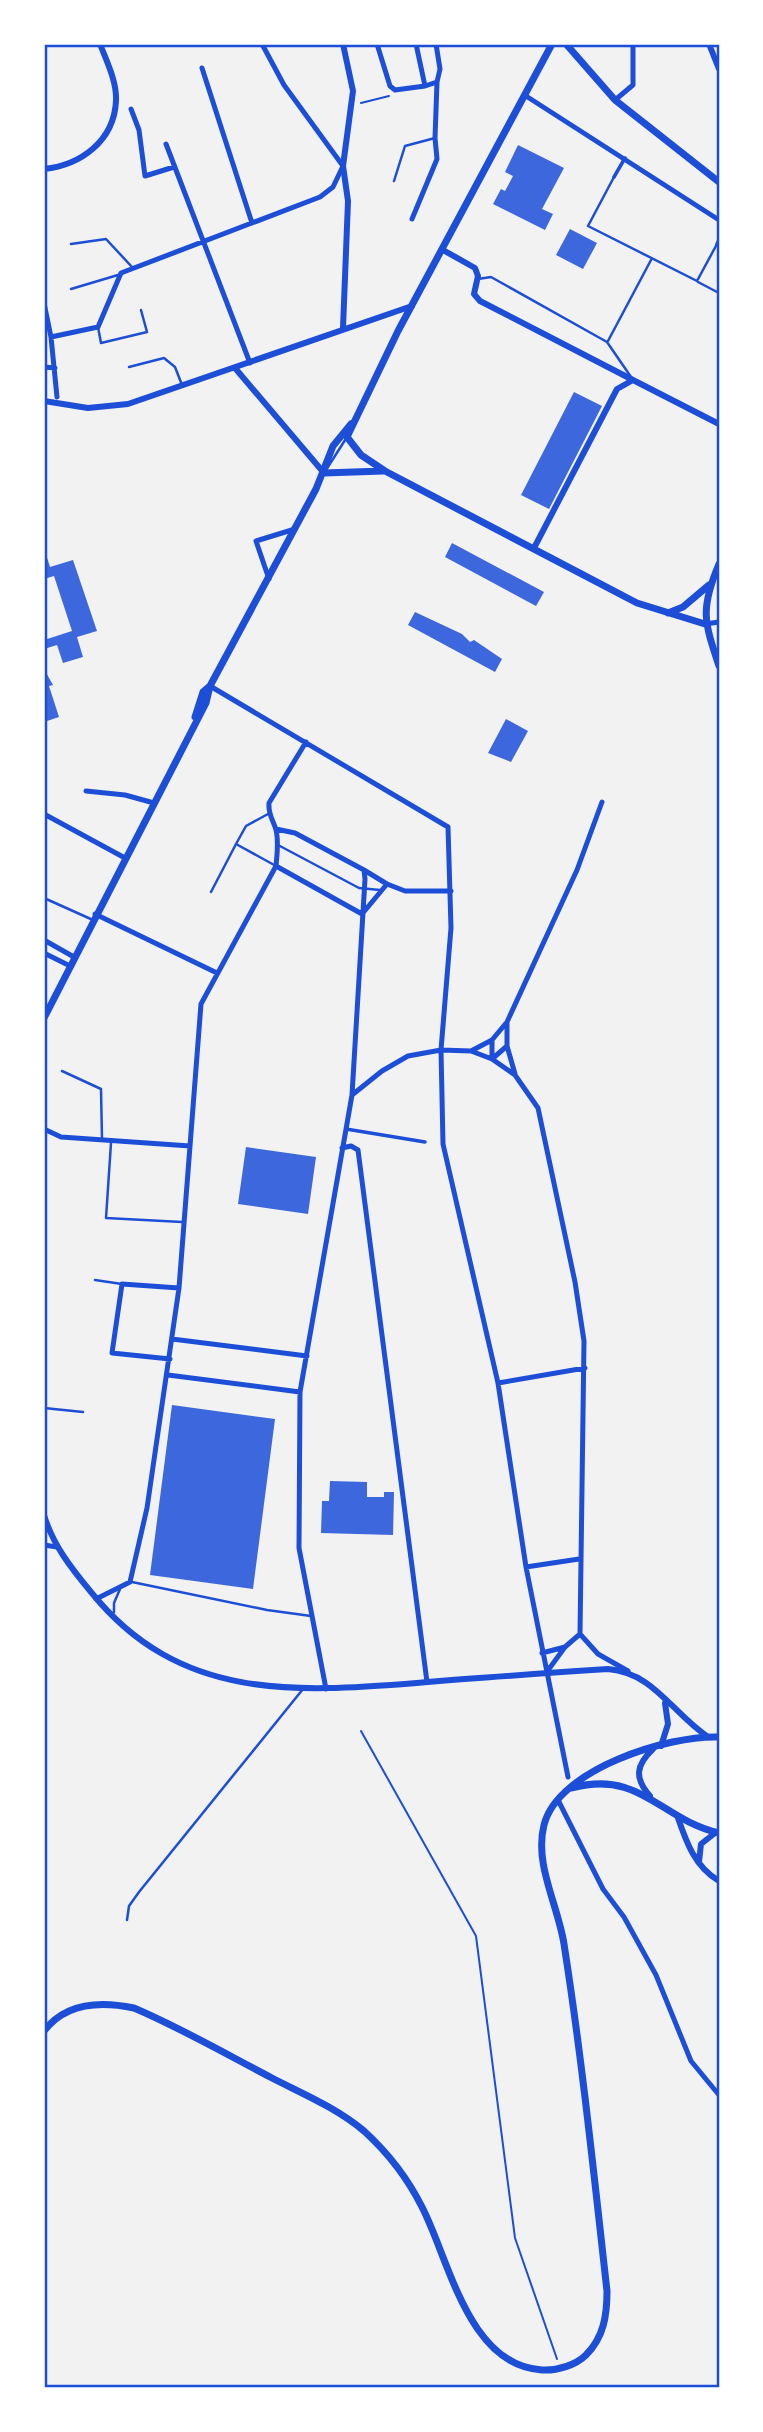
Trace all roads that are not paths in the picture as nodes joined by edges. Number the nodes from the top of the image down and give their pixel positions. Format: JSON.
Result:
{"nodes":[{"id":1,"x":100,"y":44,"type":"edge"},
{"id":2,"x":262,"y":44,"type":"edge"},
{"id":3,"x":344,"y":44,"type":"edge"},
{"id":4,"x":377,"y":44,"type":"edge"},
{"id":5,"x":416,"y":44,"type":"edge"},
{"id":6,"x":436,"y":44,"type":"edge"},
{"id":7,"x":552,"y":44,"type":"edge"},
{"id":8,"x":566,"y":44,"type":"edge"},
{"id":9,"x":633,"y":44,"type":"edge"},
{"id":10,"x":709,"y":44,"type":"edge"},
{"id":11,"x":202,"y":68,"type":"dead end"},
{"id":12,"x":719,"y":69,"type":"edge"},
{"id":13,"x":437,"y":82,"type":"junction"},
{"id":14,"x":425,"y":86,"type":"junction"},
{"id":15,"x":526,"y":96,"type":"junction"},
{"id":16,"x":615,"y":100,"type":"junction"},
{"id":17,"x":131,"y":108,"type":"dead end"},
{"id":18,"x":435,"y":138,"type":"junction"},
{"id":19,"x":166,"y":144,"type":"dead end"},
{"id":20,"x":625,"y":158,"type":"junction"},
{"id":21,"x":343,"y":166,"type":"junction"},
{"id":22,"x":174,"y":167,"type":"junction"},
{"id":23,"x":44,"y":169,"type":"edge"},
{"id":24,"x":614,"y":177,"type":"joint"},
{"id":25,"x":394,"y":181,"type":"dead end"},
{"id":26,"x":719,"y":182,"type":"edge"},
{"id":27,"x":412,"y":219,"type":"dead end"},
{"id":28,"x":719,"y":220,"type":"edge"},
{"id":29,"x":252,"y":223,"type":"junction"},
{"id":30,"x":203,"y":240,"type":"junction"},
{"id":31,"x":718,"y":242,"type":"edge"},
{"id":32,"x":71,"y":244,"type":"dead end"},
{"id":33,"x":443,"y":250,"type":"junction"},
{"id":34,"x":651,"y":260,"type":"junction"},
{"id":35,"x":132,"y":267,"type":"junction"},
{"id":36,"x":121,"y":274,"type":"junction"},
{"id":37,"x":478,"y":279,"type":"junction"},
{"id":38,"x":697,"y":281,"type":"junction"},
{"id":39,"x":71,"y":289,"type":"dead end"},
{"id":40,"x":719,"y":293,"type":"edge"},
{"id":41,"x":44,"y":303,"type":"edge"},
{"id":42,"x":412,"y":306,"type":"junction"},
{"id":43,"x":141,"y":310,"type":"dead end"},
{"id":44,"x":98,"y":327,"type":"junction"},
{"id":45,"x":343,"y":328,"type":"junction"},
{"id":46,"x":51,"y":337,"type":"junction"},
{"id":47,"x":607,"y":342,"type":"junction"},
{"id":48,"x":250,"y":363,"type":"junction"},
{"id":49,"x":129,"y":366,"type":"dead end"},
{"id":50,"x":44,"y":367,"type":"edge"},
{"id":51,"x":55,"y":368,"type":"junction"},
{"id":52,"x":235,"y":368,"type":"junction"},
{"id":53,"x":633,"y":380,"type":"junction"},
{"id":54,"x":182,"y":386,"type":"junction"},
{"id":55,"x":57,"y":397,"type":"dead end"},
{"id":56,"x":44,"y":401,"type":"edge"},
{"id":57,"x":354,"y":421,"type":"junction"},
{"id":58,"x":719,"y":424,"type":"edge"},
{"id":59,"x":347,"y":437,"type":"junction"},
{"id":60,"x":385,"y":471,"type":"junction"},
{"id":61,"x":324,"y":472,"type":"junction"},
{"id":62,"x":295,"y":529,"type":"junction"},
{"id":63,"x":534,"y":548,"type":"junction"},
{"id":64,"x":719,"y":564,"type":"edge"},
{"id":65,"x":269,"y":579,"type":"junction"},
{"id":66,"x":712,"y":582,"type":"junction"},
{"id":67,"x":667,"y":613,"type":"junction"},
{"id":68,"x":719,"y":622,"type":"edge"},
{"id":69,"x":705,"y":624,"type":"junction"},
{"id":70,"x":719,"y":666,"type":"edge"},
{"id":71,"x":210,"y":686,"type":"junction"},
{"id":72,"x":306,"y":741,"type":"junction"},
{"id":73,"x":86,"y":791,"type":"dead end"},
{"id":74,"x":602,"y":802,"type":"dead end"},
{"id":75,"x":153,"y":803,"type":"junction"},
{"id":76,"x":44,"y":814,"type":"edge"},
{"id":77,"x":268,"y":814,"type":"junction"},
{"id":78,"x":276,"y":829,"type":"junction"},
{"id":79,"x":236,"y":844,"type":"junction"},
{"id":80,"x":278,"y":845,"type":"junction"},
{"id":81,"x":125,"y":858,"type":"junction"},
{"id":82,"x":276,"y":866,"type":"junction"},
{"id":83,"x":364,"y":870,"type":"junction"},
{"id":84,"x":387,"y":884,"type":"junction"},
{"id":85,"x":364,"y":888,"type":"junction"},
{"id":86,"x":381,"y":890,"type":"junction"},
{"id":87,"x":451,"y":891,"type":"junction"},
{"id":88,"x":211,"y":892,"type":"dead end"},
{"id":89,"x":44,"y":898,"type":"edge"},
{"id":90,"x":362,"y":914,"type":"junction"},
{"id":91,"x":94,"y":917,"type":"junction"},
{"id":92,"x":44,"y":940,"type":"edge"},
{"id":93,"x":44,"y":953,"type":"edge"},
{"id":94,"x":74,"y":957,"type":"junction"},
{"id":95,"x":69,"y":966,"type":"junction"},
{"id":96,"x":217,"y":974,"type":"junction"},
{"id":97,"x":44,"y":1018,"type":"edge"},
{"id":98,"x":507,"y":1022,"type":"junction"},
{"id":99,"x":492,"y":1040,"type":"junction"},
{"id":100,"x":507,"y":1045,"type":"junction"},
{"id":101,"x":441,"y":1050,"type":"junction"},
{"id":102,"x":471,"y":1051,"type":"junction"},
{"id":103,"x":492,"y":1059,"type":"junction"},
{"id":104,"x":62,"y":1071,"type":"dead end"},
{"id":105,"x":515,"y":1075,"type":"junction"},
{"id":106,"x":352,"y":1095,"type":"junction"},
{"id":107,"x":44,"y":1129,"type":"edge"},
{"id":108,"x":346,"y":1129,"type":"junction"},
{"id":109,"x":102,"y":1139,"type":"junction"},
{"id":110,"x":111,"y":1139,"type":"junction"},
{"id":111,"x":425,"y":1142,"type":"dead end"},
{"id":112,"x":190,"y":1146,"type":"junction"},
{"id":113,"x":342,"y":1148,"type":"junction"},
{"id":114,"x":184,"y":1222,"type":"junction"},
{"id":115,"x":95,"y":1280,"type":"dead end"},
{"id":116,"x":122,"y":1284,"type":"junction"},
{"id":117,"x":179,"y":1288,"type":"junction"},
{"id":118,"x":173,"y":1339,"type":"junction"},
{"id":119,"x":307,"y":1356,"type":"junction"},
{"id":120,"x":170,"y":1359,"type":"junction"},
{"id":121,"x":585,"y":1368,"type":"junction"},
{"id":122,"x":168,"y":1375,"type":"junction"},
{"id":123,"x":498,"y":1383,"type":"junction"},
{"id":124,"x":300,"y":1392,"type":"junction"},
{"id":125,"x":44,"y":1408,"type":"edge"},
{"id":126,"x":83,"y":1412,"type":"dead end"},
{"id":127,"x":44,"y":1515,"type":"edge"},
{"id":128,"x":45,"y":1526,"type":"edge"},
{"id":129,"x":44,"y":1545,"type":"edge"},
{"id":130,"x":57,"y":1547,"type":"junction"},
{"id":131,"x":579,"y":1559,"type":"junction"},
{"id":132,"x":526,"y":1567,"type":"junction"},
{"id":133,"x":130,"y":1582,"type":"junction"},
{"id":134,"x":120,"y":1589,"type":"junction"},
{"id":135,"x":96,"y":1599,"type":"junction"},
{"id":136,"x":114,"y":1612,"type":"dead end"},
{"id":137,"x":311,"y":1616,"type":"junction"},
{"id":138,"x":580,"y":1634,"type":"junction"},
{"id":139,"x":565,"y":1647,"type":"junction"},
{"id":140,"x":542,"y":1653,"type":"junction"},
{"id":141,"x":628,"y":1671,"type":"junction"},
{"id":142,"x":546,"y":1673,"type":"junction"},
{"id":143,"x":427,"y":1682,"type":"junction"},
{"id":144,"x":303,"y":1689,"type":"junction"},
{"id":145,"x":327,"y":1689,"type":"junction"},
{"id":146,"x":665,"y":1701,"type":"junction"},
{"id":147,"x":708,"y":1737,"type":"junction"},
{"id":148,"x":719,"y":1737,"type":"edge"},
{"id":149,"x":657,"y":1748,"type":"junction"},
{"id":150,"x":568,"y":1777,"type":"dead end"},
{"id":151,"x":568,"y":1789,"type":"junction"},
{"id":152,"x":650,"y":1796,"type":"junction"},
{"id":153,"x":558,"y":1800,"type":"junction"},
{"id":154,"x":677,"y":1815,"type":"junction"},
{"id":155,"x":717,"y":1833,"type":"edge"},
{"id":156,"x":699,"y":1864,"type":"junction"},
{"id":157,"x":719,"y":1881,"type":"edge"},
{"id":158,"x":127,"y":1920,"type":"dead end"},
{"id":159,"x":44,"y":2031,"type":"edge"},
{"id":160,"x":719,"y":2095,"type":"edge"}],
"edges":[{"from":1,"to":23,"type":"street"},
{"from":2,"to":21,"type":"street"},
{"from":3,"to":21,"type":"street"},
{"from":4,"to":14,"type":"street"},
{"from":5,"to":14,"type":"street"},
{"from":6,"to":13,"type":"street"},
{"from":7,"to":15,"type":"main road"},
{"from":8,"to":16,"type":"main road"},
{"from":9,"to":16,"type":"street"},
{"from":10,"to":12,"type":"street"},
{"from":11,"to":29,"type":"street"},
{"from":13,"to":14,"type":"street"},
{"from":13,"to":18,"type":"street"},
{"from":15,"to":20,"type":"street"},
{"from":15,"to":33,"type":"main road"},
{"from":16,"to":26,"type":"main road"},
{"from":17,"to":22,"type":"street"},
{"from":18,"to":25,"type":"lane"},
{"from":18,"to":27,"type":"street"},
{"from":19,"to":22,"type":"street"},
{"from":20,"to":24,"type":"street"},
{"from":20,"to":28,"type":"street"},
{"from":21,"to":29,"type":"street"},
{"from":21,"to":45,"type":"street"},
{"from":22,"to":30,"type":"street"},
{"from":24,"to":34,"type":"lane"},
{"from":29,"to":30,"type":"street"},
{"from":30,"to":35,"type":"street"},
{"from":30,"to":48,"type":"street"},
{"from":31,"to":38,"type":"lane"},
{"from":32,"to":35,"type":"lane"},
{"from":33,"to":37,"type":"street"},
{"from":33,"to":42,"type":"main road"},
{"from":34,"to":38,"type":"lane"},
{"from":34,"to":47,"type":"lane"},
{"from":35,"to":36,"type":"street"},
{"from":36,"to":39,"type":"lane"},
{"from":36,"to":44,"type":"street"},
{"from":37,"to":47,"type":"lane"},
{"from":37,"to":53,"type":"street"},
{"from":38,"to":40,"type":"lane"},
{"from":41,"to":46,"type":"street"},
{"from":42,"to":45,"type":"street"},
{"from":42,"to":57,"type":"main road"},
{"from":43,"to":44,"type":"lane"},
{"from":44,"to":46,"type":"street"},
{"from":45,"to":48,"type":"street"},
{"from":46,"to":51,"type":"street"},
{"from":47,"to":53,"type":"lane"},
{"from":48,"to":52,"type":"street"},
{"from":49,"to":54,"type":"lane"},
{"from":50,"to":51,"type":"street"},
{"from":51,"to":55,"type":"street"},
{"from":52,"to":54,"type":"street"},
{"from":52,"to":61,"type":"street"},
{"from":53,"to":58,"type":"street"},
{"from":53,"to":63,"type":"street"},
{"from":54,"to":56,"type":"street"},
{"from":57,"to":59,"type":"main road"},
{"from":57,"to":61,"type":"main road"},
{"from":59,"to":60,"type":"main road"},
{"from":59,"to":61,"type":"lane"},
{"from":60,"to":61,"type":"main road"},
{"from":60,"to":63,"type":"main road"},
{"from":61,"to":62,"type":"main road"},
{"from":62,"to":65,"type":"main road"},
{"from":62,"to":65,"type":"street"},
{"from":63,"to":67,"type":"main road"},
{"from":64,"to":66,"type":"main road"},
{"from":65,"to":71,"type":"main road"},
{"from":66,"to":67,"type":"main road"},
{"from":66,"to":69,"type":"main road"},
{"from":67,"to":69,"type":"main road"},
{"from":68,"to":69,"type":"street"},
{"from":69,"to":70,"type":"main road"},
{"from":71,"to":72,"type":"street"},
{"from":71,"to":75,"type":"main road"},
{"from":72,"to":77,"type":"street"},
{"from":72,"to":87,"type":"street"},
{"from":73,"to":75,"type":"street"},
{"from":74,"to":98,"type":"street"},
{"from":75,"to":81,"type":"main road"},
{"from":76,"to":81,"type":"street"},
{"from":77,"to":78,"type":"street"},
{"from":77,"to":79,"type":"lane"},
{"from":78,"to":80,"type":"street"},
{"from":78,"to":83,"type":"street"},
{"from":79,"to":82,"type":"lane"},
{"from":79,"to":88,"type":"lane"},
{"from":80,"to":82,"type":"street"},
{"from":80,"to":85,"type":"lane"},
{"from":81,"to":91,"type":"main road"},
{"from":82,"to":90,"type":"street"},
{"from":82,"to":96,"type":"street"},
{"from":83,"to":84,"type":"street"},
{"from":83,"to":85,"type":"street"},
{"from":84,"to":86,"type":"street"},
{"from":84,"to":87,"type":"street"},
{"from":85,"to":86,"type":"lane"},
{"from":85,"to":90,"type":"street"},
{"from":86,"to":90,"type":"street"},
{"from":87,"to":101,"type":"street"},
{"from":89,"to":91,"type":"lane"},
{"from":90,"to":106,"type":"street"},
{"from":91,"to":94,"type":"main road"},
{"from":91,"to":96,"type":"street"},
{"from":92,"to":94,"type":"street"},
{"from":93,"to":95,"type":"street"},
{"from":94,"to":95,"type":"main road"},
{"from":95,"to":97,"type":"main road"},
{"from":96,"to":112,"type":"street"},
{"from":98,"to":99,"type":"street"},
{"from":98,"to":100,"type":"street"},
{"from":99,"to":102,"type":"street"},
{"from":99,"to":103,"type":"street"},
{"from":100,"to":103,"type":"street"},
{"from":100,"to":105,"type":"street"},
{"from":101,"to":102,"type":"street"},
{"from":101,"to":106,"type":"street"},
{"from":101,"to":123,"type":"street"},
{"from":102,"to":103,"type":"street"},
{"from":103,"to":105,"type":"street"},
{"from":104,"to":109,"type":"lane"},
{"from":105,"to":121,"type":"street"},
{"from":106,"to":108,"type":"street"},
{"from":107,"to":109,"type":"street"},
{"from":108,"to":111,"type":"street"},
{"from":108,"to":113,"type":"street"},
{"from":109,"to":110,"type":"street"},
{"from":110,"to":112,"type":"street"},
{"from":110,"to":114,"type":"lane"},
{"from":112,"to":114,"type":"street"},
{"from":113,"to":119,"type":"street"},
{"from":113,"to":143,"type":"street"},
{"from":114,"to":117,"type":"street"},
{"from":115,"to":116,"type":"lane"},
{"from":116,"to":117,"type":"street"},
{"from":116,"to":120,"type":"street"},
{"from":117,"to":118,"type":"street"},
{"from":118,"to":119,"type":"street"},
{"from":118,"to":120,"type":"street"},
{"from":119,"to":124,"type":"street"},
{"from":120,"to":122,"type":"street"},
{"from":121,"to":123,"type":"street"},
{"from":121,"to":131,"type":"street"},
{"from":122,"to":124,"type":"street"},
{"from":122,"to":133,"type":"street"},
{"from":123,"to":132,"type":"street"},
{"from":124,"to":137,"type":"street"},
{"from":125,"to":126,"type":"lane"},
{"from":127,"to":128,"type":"street"},
{"from":128,"to":130,"type":"street"},
{"from":129,"to":130,"type":"street"},
{"from":130,"to":135,"type":"street"},
{"from":131,"to":132,"type":"street"},
{"from":131,"to":138,"type":"street"},
{"from":132,"to":140,"type":"street"},
{"from":133,"to":134,"type":"street"},
{"from":133,"to":137,"type":"lane"},
{"from":134,"to":135,"type":"street"},
{"from":134,"to":136,"type":"lane"},
{"from":135,"to":144,"type":"street"},
{"from":137,"to":145,"type":"street"},
{"from":138,"to":139,"type":"street"},
{"from":138,"to":141,"type":"street"},
{"from":139,"to":140,"type":"street"},
{"from":139,"to":142,"type":"street"},
{"from":140,"to":142,"type":"street"},
{"from":141,"to":142,"type":"street"},
{"from":141,"to":146,"type":"street"},
{"from":142,"to":143,"type":"street"},
{"from":142,"to":150,"type":"street"},
{"from":143,"to":145,"type":"street"},
{"from":144,"to":145,"type":"street"},
{"from":144,"to":158,"type":"lane"},
{"from":146,"to":147,"type":"street"},
{"from":146,"to":149,"type":"street"},
{"from":147,"to":148,"type":"main road"},
{"from":147,"to":149,"type":"main road"},
{"from":149,"to":151,"type":"main road"},
{"from":149,"to":152,"type":"street"},
{"from":151,"to":152,"type":"main road"},
{"from":151,"to":153,"type":"main road"},
{"from":152,"to":154,"type":"main road"},
{"from":153,"to":159,"type":"main road"},
{"from":153,"to":160,"type":"street"},
{"from":154,"to":155,"type":"main road"},
{"from":154,"to":156,"type":"street"},
{"from":155,"to":156,"type":"street"},
{"from":156,"to":157,"type":"street"}]}
